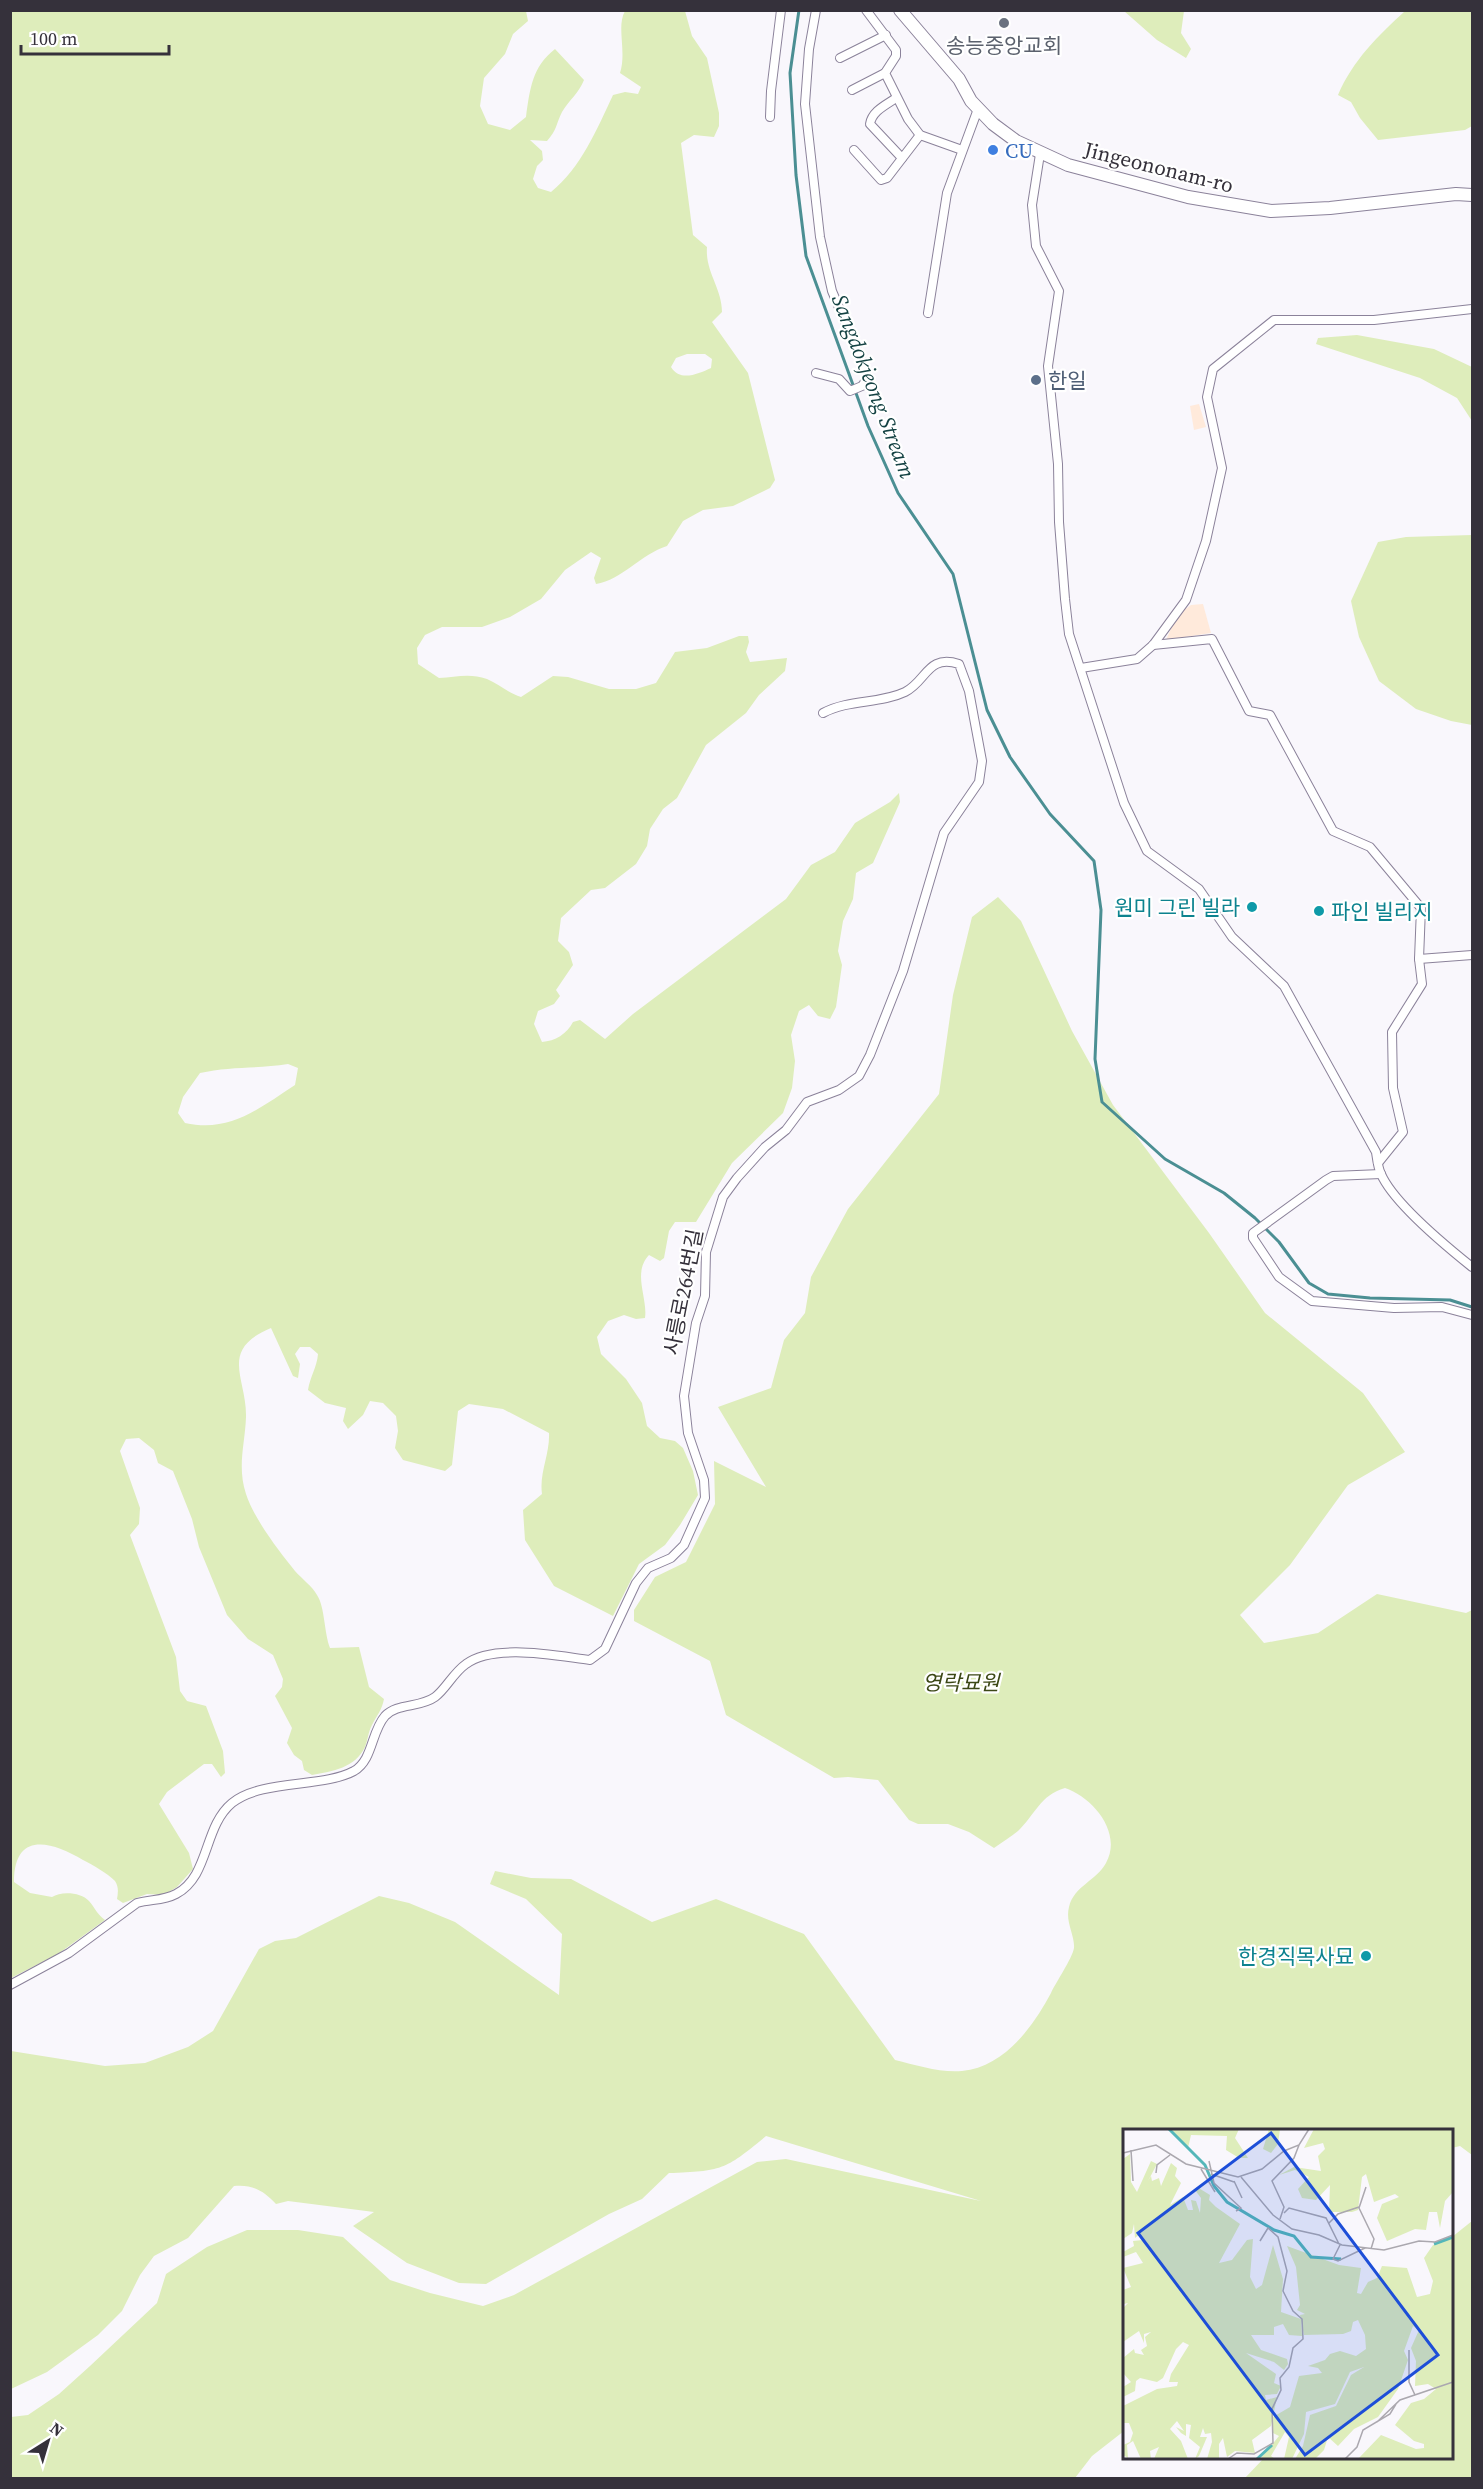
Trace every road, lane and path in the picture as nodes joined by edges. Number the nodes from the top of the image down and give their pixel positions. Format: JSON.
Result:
{"nodes":[{"id":1,"x":781,"y":10,"type":"edge"},
{"id":2,"x":816,"y":10,"type":"edge"},
{"id":3,"x":866,"y":10,"type":"edge"},
{"id":4,"x":900,"y":10,"type":"edge"},
{"id":5,"x":886,"y":35,"type":"junction"},
{"id":6,"x":840,"y":58,"type":"dead end"},
{"id":7,"x":885,"y":73,"type":"junction"},
{"id":8,"x":852,"y":90,"type":"dead end"},
{"id":9,"x":896,"y":98,"type":"junction"},
{"id":10,"x":978,"y":109,"type":"junction"},
{"id":11,"x":770,"y":117,"type":"dead end"},
{"id":12,"x":920,"y":135,"type":"junction"},
{"id":13,"x":854,"y":150,"type":"dead end"},
{"id":14,"x":962,"y":150,"type":"junction"},
{"id":15,"x":1040,"y":154,"type":"junction"},
{"id":16,"x":902,"y":158,"type":"junction"},
{"id":17,"x":1473,"y":195,"type":"edge"},
{"id":18,"x":1473,"y":309,"type":"edge"},
{"id":19,"x":928,"y":313,"type":"dead end"},
{"id":20,"x":816,"y":373,"type":"dead end"},
{"id":21,"x":1154,"y":645,"type":"junction"},
{"id":22,"x":1081,"y":668,"type":"junction"},
{"id":23,"x":823,"y":713,"type":"dead end"},
{"id":24,"x":1473,"y":955,"type":"edge"},
{"id":25,"x":1419,"y":959,"type":"junction"},
{"id":26,"x":1378,"y":1163,"type":"junction"},
{"id":27,"x":1381,"y":1174,"type":"junction"},
{"id":28,"x":1473,"y":1267,"type":"edge"},
{"id":29,"x":1473,"y":1315,"type":"edge"},
{"id":30,"x":10,"y":1985,"type":"edge"}],
"edges":[{"from":1,"to":11,"type":"street"},
{"from":2,"to":20,"type":"street"},
{"from":3,"to":5,"type":"street"},
{"from":4,"to":10,"type":"main road","name":"Jingeononam-ro"},
{"from":5,"to":6,"type":"street"},
{"from":5,"to":7,"type":"street"},
{"from":7,"to":8,"type":"street"},
{"from":7,"to":9,"type":"street"},
{"from":9,"to":12,"type":"street"},
{"from":9,"to":16,"type":"street"},
{"from":10,"to":14,"type":"street"},
{"from":10,"to":15,"type":"main road","name":"Jingeononam-ro"},
{"from":12,"to":14,"type":"street"},
{"from":12,"to":16,"type":"street"},
{"from":13,"to":16,"type":"street"},
{"from":14,"to":19,"type":"street"},
{"from":15,"to":17,"type":"main road","name":"Jingeononam-ro"},
{"from":15,"to":22,"type":"street"},
{"from":18,"to":21,"type":"street"},
{"from":21,"to":22,"type":"street"},
{"from":21,"to":25,"type":"street"},
{"from":22,"to":26,"type":"street"},
{"from":23,"to":30,"type":"street","name":"사릉로264번길"},
{"from":24,"to":25,"type":"street"},
{"from":25,"to":26,"type":"street"},
{"from":26,"to":27,"type":"street"},
{"from":27,"to":28,"type":"street"},
{"from":27,"to":29,"type":"street"}]}
